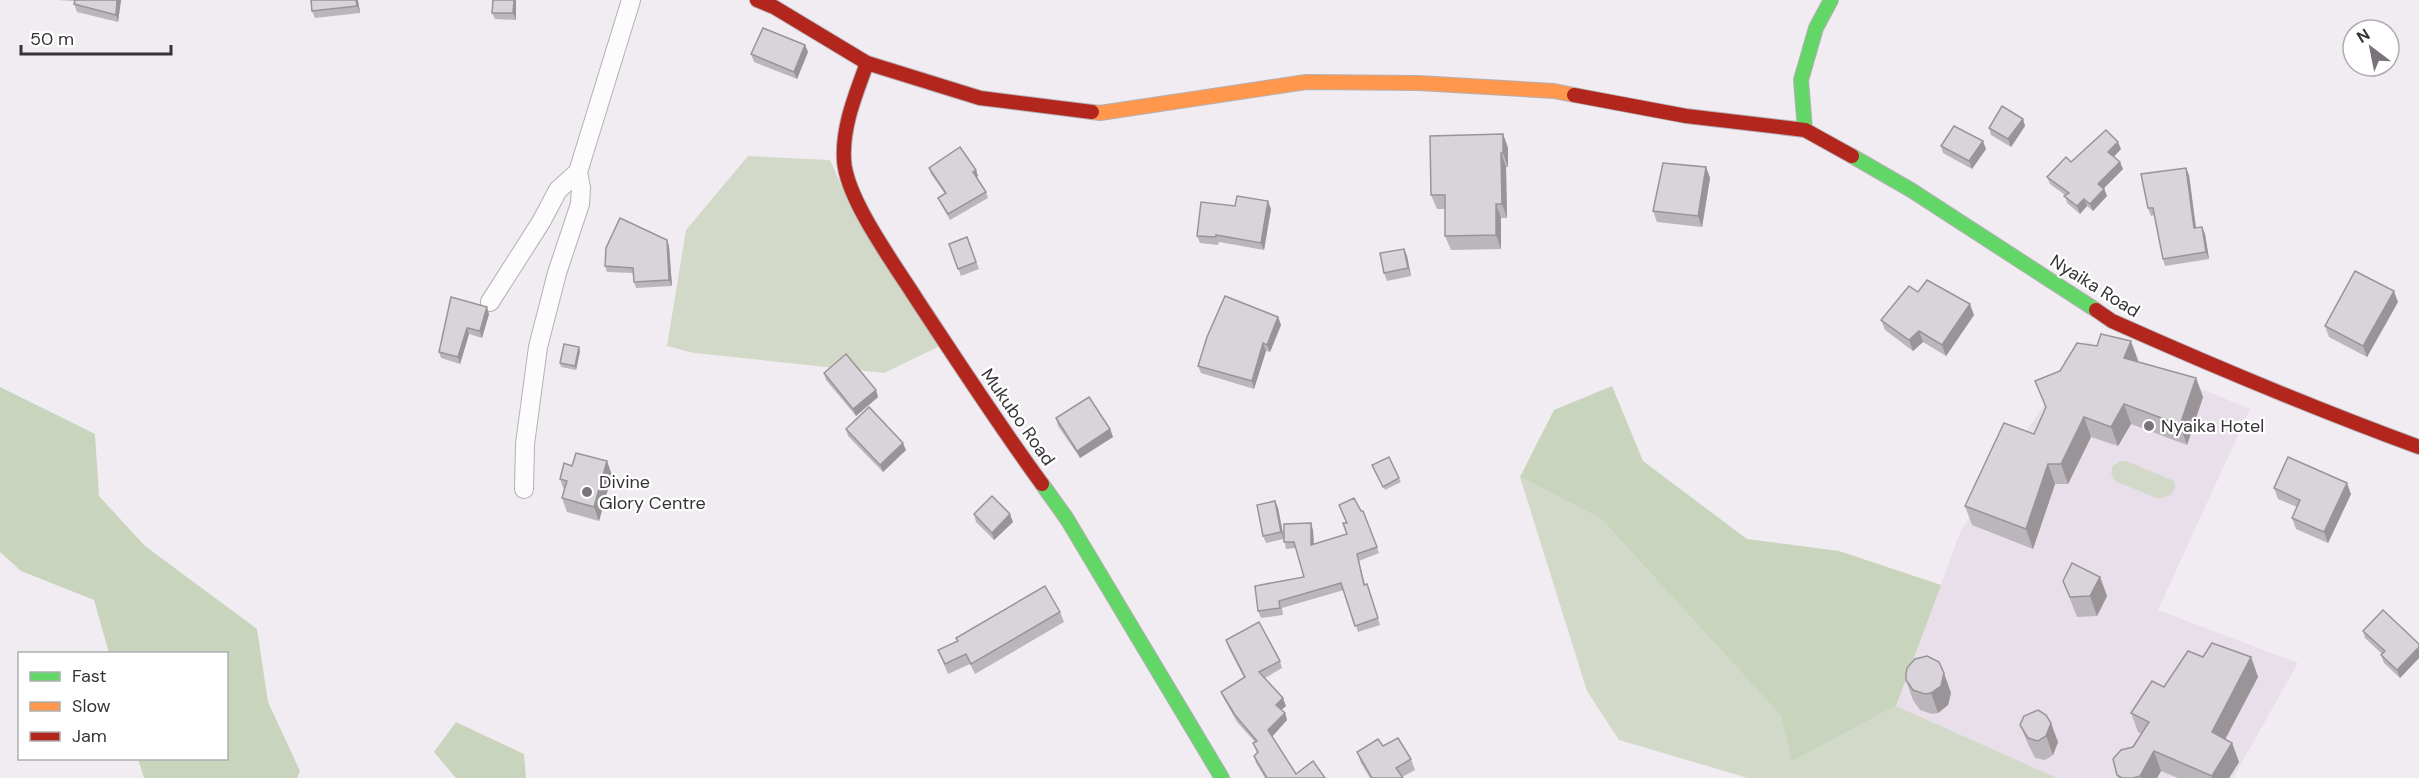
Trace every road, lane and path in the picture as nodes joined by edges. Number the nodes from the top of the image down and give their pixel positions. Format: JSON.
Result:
{"nodes":[{"id":1,"x":631,"y":0,"type":"edge"},
{"id":2,"x":757,"y":0,"type":"edge"},
{"id":3,"x":1831,"y":0,"type":"edge"},
{"id":4,"x":867,"y":63,"type":"junction"},
{"id":5,"x":1805,"y":130,"type":"junction"},
{"id":6,"x":578,"y":172,"type":"junction"},
{"id":7,"x":490,"y":302,"type":"dead end"},
{"id":8,"x":2419,"y":447,"type":"edge"},
{"id":9,"x":524,"y":489,"type":"dead end"},
{"id":10,"x":1222,"y":778,"type":"edge"}],
"edges":[{"from":1,"to":6,"type":"street"},
{"from":2,"to":4,"type":"street"},
{"from":3,"to":5,"type":"street"},
{"from":4,"to":5,"type":"street"},
{"from":4,"to":10,"type":"street","name":"Mukubo Road"},
{"from":5,"to":8,"type":"street","name":"Nyaika Road"},
{"from":6,"to":7,"type":"street"},
{"from":6,"to":9,"type":"street"}]}
